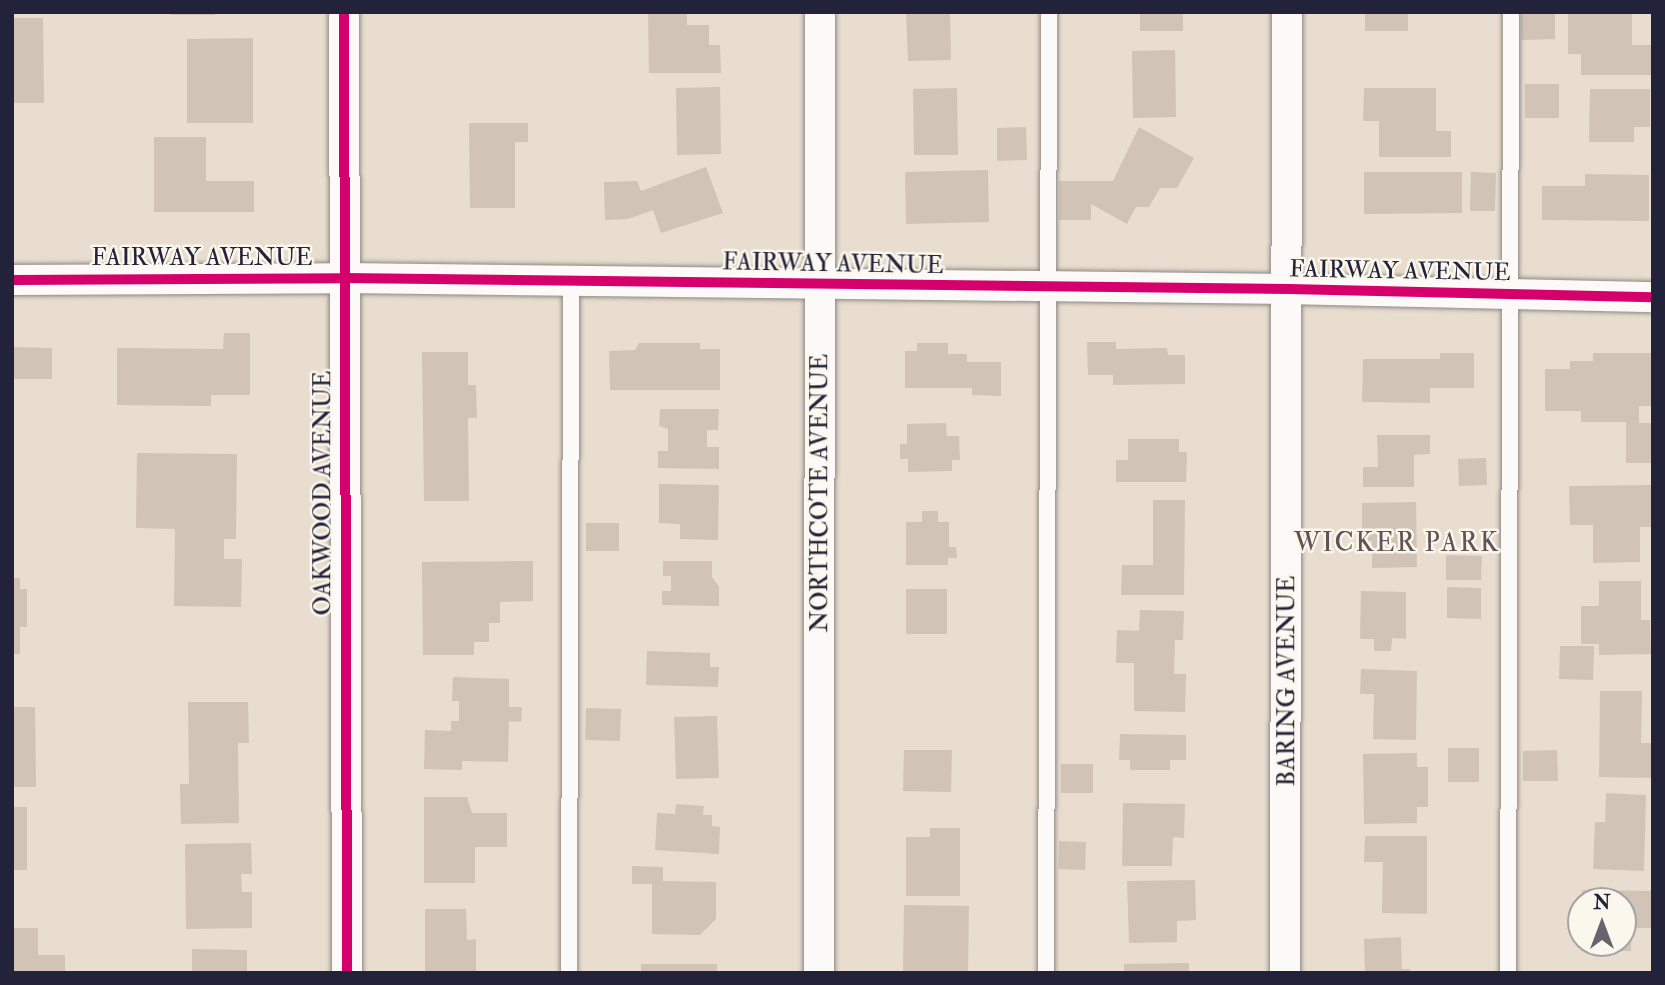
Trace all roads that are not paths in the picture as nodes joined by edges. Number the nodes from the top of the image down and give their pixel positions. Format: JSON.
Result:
{"nodes":[{"id":1,"x":344,"y":12,"type":"edge"},
{"id":2,"x":820,"y":12,"type":"edge"},
{"id":3,"x":1049,"y":12,"type":"edge"},
{"id":4,"x":1287,"y":12,"type":"edge"},
{"id":5,"x":1511,"y":12,"type":"edge"},
{"id":6,"x":343,"y":278,"type":"junction"},
{"id":7,"x":12,"y":279,"type":"edge"},
{"id":8,"x":571,"y":281,"type":"junction"},
{"id":9,"x":821,"y":286,"type":"junction"},
{"id":10,"x":1048,"y":287,"type":"junction"},
{"id":11,"x":1289,"y":289,"type":"junction"},
{"id":12,"x":1511,"y":294,"type":"junction"},
{"id":13,"x":1653,"y":297,"type":"edge"},
{"id":14,"x":347,"y":973,"type":"edge"},
{"id":15,"x":569,"y":973,"type":"edge"},
{"id":16,"x":819,"y":973,"type":"edge"},
{"id":17,"x":1046,"y":973,"type":"edge"},
{"id":18,"x":1285,"y":973,"type":"edge"},
{"id":19,"x":1508,"y":973,"type":"edge"}],
"edges":[{"from":1,"to":6,"type":"street","name":"OAKWOOD AVENUE"},
{"from":2,"to":9,"type":"street","name":"NORTHCOTE AVENUE"},
{"from":3,"to":10,"type":"lane"},
{"from":4,"to":11,"type":"street","name":"BARING AVENUE"},
{"from":5,"to":12,"type":"lane"},
{"from":6,"to":7,"type":"street","name":"FAIRWAY AVENUE"},
{"from":6,"to":8,"type":"street","name":"FAIRWAY AVENUE"},
{"from":6,"to":14,"type":"street","name":"OAKWOOD AVENUE"},
{"from":8,"to":9,"type":"street","name":"FAIRWAY AVENUE"},
{"from":8,"to":15,"type":"lane"},
{"from":9,"to":10,"type":"street","name":"FAIRWAY AVENUE"},
{"from":9,"to":16,"type":"street","name":"NORTHCOTE AVENUE"},
{"from":10,"to":11,"type":"street","name":"FAIRWAY AVENUE"},
{"from":10,"to":17,"type":"lane"},
{"from":11,"to":12,"type":"street","name":"FAIRWAY AVENUE"},
{"from":11,"to":18,"type":"street","name":"BARING AVENUE"},
{"from":12,"to":13,"type":"street","name":"FAIRWAY AVENUE"},
{"from":12,"to":19,"type":"lane"}]}
